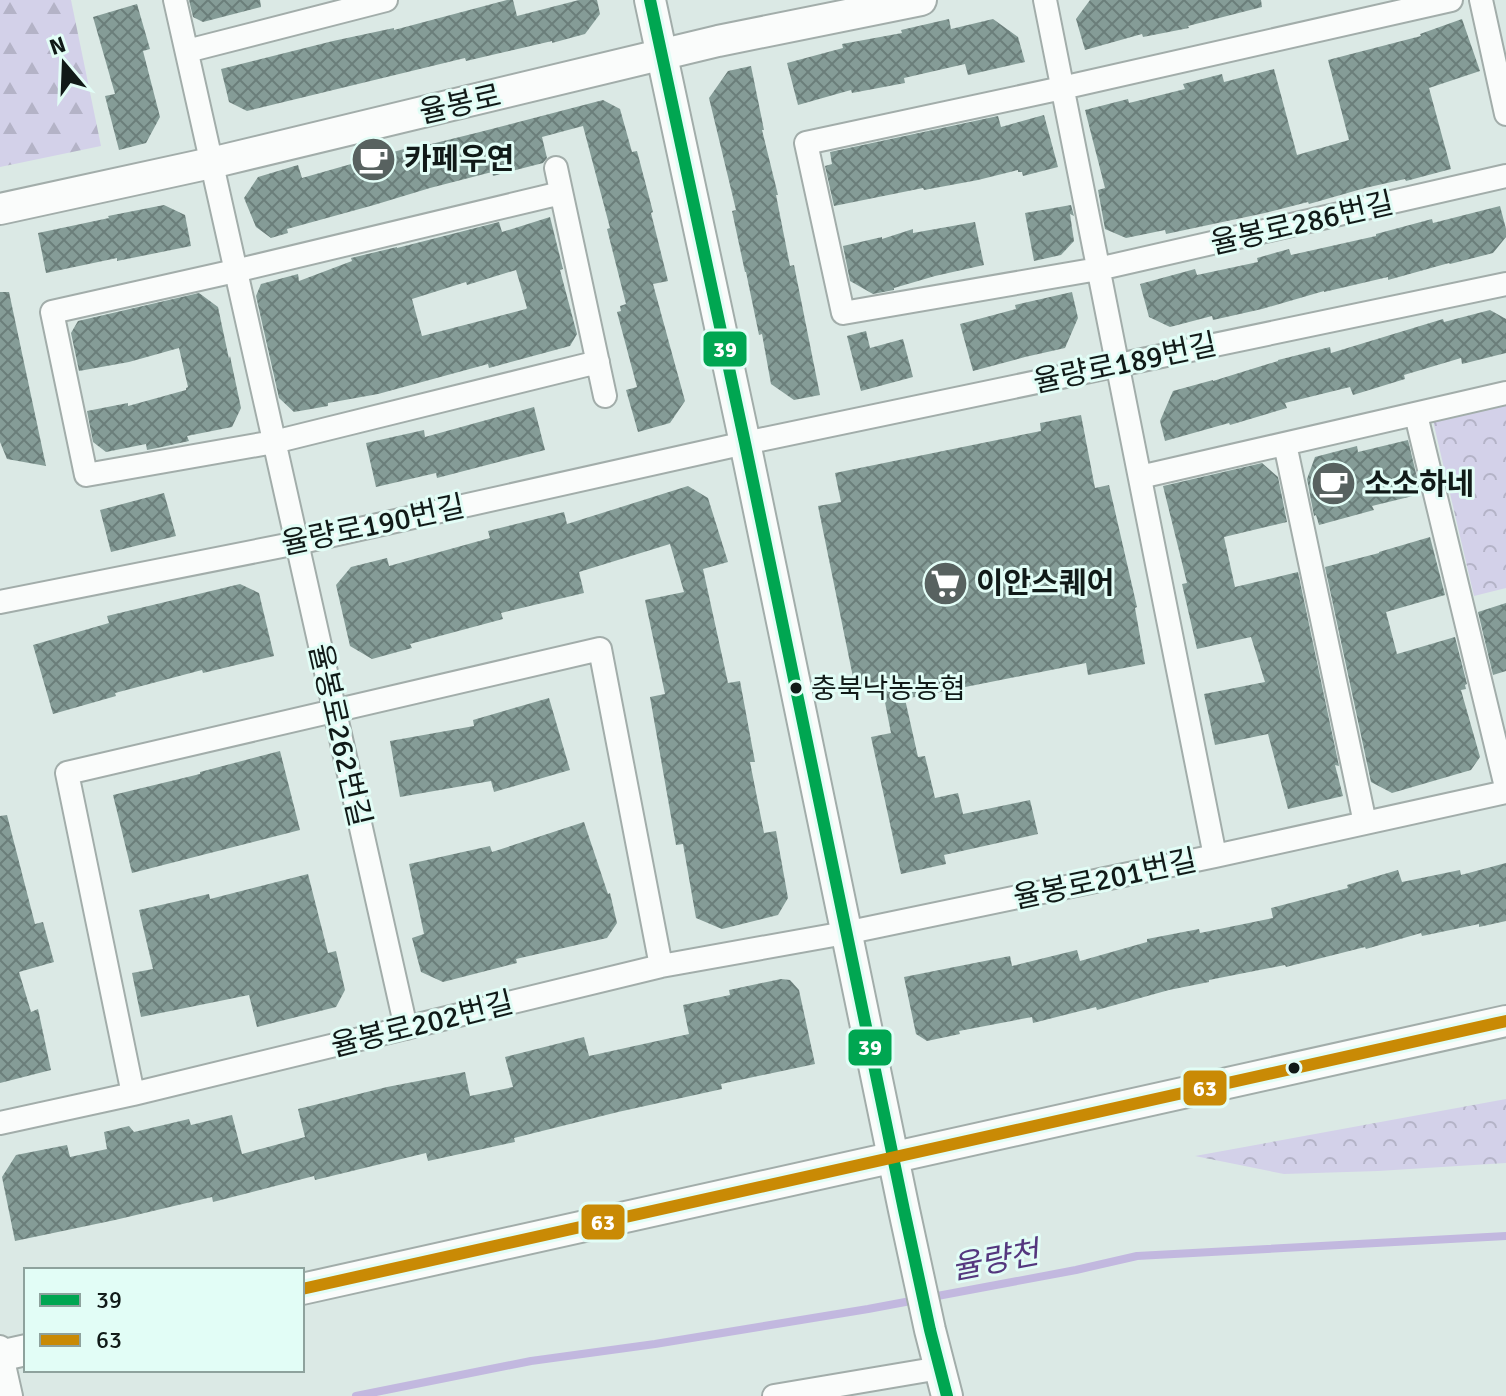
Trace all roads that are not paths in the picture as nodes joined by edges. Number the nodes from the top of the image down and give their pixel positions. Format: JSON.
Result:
{"nodes":[{"id":1,"x":175,"y":0,"type":"edge"},
{"id":2,"x":386,"y":0,"type":"edge"},
{"id":3,"x":650,"y":0,"type":"edge"},
{"id":4,"x":921,"y":0,"type":"edge"},
{"id":5,"x":1045,"y":0,"type":"edge"},
{"id":6,"x":1451,"y":0,"type":"edge"},
{"id":7,"x":1481,"y":0,"type":"edge"},
{"id":8,"x":187,"y":51,"type":"junction"},
{"id":9,"x":662,"y":56,"type":"junction"},
{"id":10,"x":1062,"y":88,"type":"junction"},
{"id":11,"x":1506,"y":114,"type":"edge"},
{"id":12,"x":211,"y":163,"type":"junction"},
{"id":13,"x":556,"y":168,"type":"dead end"},
{"id":14,"x":1506,"y":176,"type":"edge"},
{"id":15,"x":561,"y":193,"type":"junction"},
{"id":16,"x":0,"y":209,"type":"edge"},
{"id":17,"x":1098,"y":269,"type":"junction"},
{"id":18,"x":235,"y":271,"type":"junction"},
{"id":19,"x":1506,"y":284,"type":"edge"},
{"id":20,"x":598,"y":362,"type":"junction"},
{"id":21,"x":1117,"y":365,"type":"junction"},
{"id":22,"x":1506,"y":393,"type":"edge"},
{"id":23,"x":605,"y":396,"type":"dead end"},
{"id":24,"x":1416,"y":415,"type":"junction"},
{"id":25,"x":274,"y":442,"type":"junction"},
{"id":26,"x":745,"y":443,"type":"junction"},
{"id":27,"x":1285,"y":444,"type":"junction"},
{"id":28,"x":1140,"y":477,"type":"junction"},
{"id":29,"x":297,"y":543,"type":"junction"},
{"id":30,"x":0,"y":602,"type":"edge"},
{"id":31,"x":335,"y":712,"type":"junction"},
{"id":32,"x":1506,"y":790,"type":"edge"},
{"id":33,"x":1365,"y":823,"type":"junction"},
{"id":34,"x":1215,"y":856,"type":"junction"},
{"id":35,"x":845,"y":933,"type":"junction"},
{"id":36,"x":661,"y":966,"type":"junction"},
{"id":37,"x":1506,"y":1021,"type":"edge"},
{"id":38,"x":406,"y":1028,"type":"junction"},
{"id":39,"x":133,"y":1094,"type":"junction"},
{"id":40,"x":0,"y":1123,"type":"edge"},
{"id":41,"x":894,"y":1157,"type":"junction"},
{"id":42,"x":304,"y":1289,"type":"edge"},
{"id":43,"x":7,"y":1352,"type":"edge"},
{"id":44,"x":943,"y":1382,"type":"edge"},
{"id":45,"x":11,"y":1396,"type":"edge"},
{"id":46,"x":774,"y":1396,"type":"edge"}],
"edges":[{"from":1,"to":8,"type":"street","name":"율봉로262번길"},
{"from":2,"to":8,"type":"street"},
{"from":3,"to":9,"type":"street"},
{"from":4,"to":9,"type":"street","name":"율봉로"},
{"from":5,"to":10,"type":"street"},
{"from":6,"to":10,"type":"street"},
{"from":7,"to":11,"type":"street"},
{"from":8,"to":12,"type":"street","name":"율봉로262번길"},
{"from":9,"to":12,"type":"street","name":"율봉로"},
{"from":9,"to":26,"type":"street"},
{"from":10,"to":17,"type":"street"},
{"from":10,"to":17,"type":"street","name":"율봉로286번길"},
{"from":12,"to":16,"type":"street","name":"율봉로"},
{"from":12,"to":18,"type":"street","name":"율봉로262번길"},
{"from":13,"to":15,"type":"street"},
{"from":14,"to":17,"type":"street","name":"율봉로286번길"},
{"from":15,"to":18,"type":"street"},
{"from":15,"to":20,"type":"street"},
{"from":17,"to":21,"type":"street"},
{"from":18,"to":25,"type":"street","name":"율봉로262번길"},
{"from":18,"to":25,"type":"street"},
{"from":19,"to":21,"type":"street","name":"율량로189번길"},
{"from":20,"to":23,"type":"street"},
{"from":20,"to":25,"type":"street"},
{"from":21,"to":26,"type":"street","name":"율량로189번길"},
{"from":21,"to":28,"type":"street"},
{"from":22,"to":24,"type":"street"},
{"from":24,"to":27,"type":"street"},
{"from":24,"to":32,"type":"street","name":"율봉로201번길"},
{"from":25,"to":29,"type":"street","name":"율봉로262번길"},
{"from":26,"to":29,"type":"street","name":"율량로190번길"},
{"from":26,"to":35,"type":"street"},
{"from":27,"to":28,"type":"street"},
{"from":27,"to":33,"type":"street"},
{"from":28,"to":34,"type":"street"},
{"from":29,"to":30,"type":"street","name":"율량로190번길"},
{"from":29,"to":31,"type":"street","name":"율봉로262번길"},
{"from":31,"to":36,"type":"street"},
{"from":31,"to":38,"type":"street","name":"율봉로262번길"},
{"from":31,"to":39,"type":"street"},
{"from":32,"to":33,"type":"street","name":"율봉로201번길"},
{"from":33,"to":34,"type":"street","name":"율봉로201번길"},
{"from":34,"to":35,"type":"street","name":"율봉로201번길"},
{"from":35,"to":36,"type":"street","name":"율봉로202번길"},
{"from":35,"to":41,"type":"street"},
{"from":36,"to":38,"type":"street","name":"율봉로202번길"},
{"from":37,"to":41,"type":"street"},
{"from":38,"to":39,"type":"street","name":"율봉로202번길"},
{"from":39,"to":40,"type":"street","name":"율봉로202번길"},
{"from":41,"to":42,"type":"street"},
{"from":41,"to":44,"type":"street"},
{"from":43,"to":45,"type":"street"},
{"from":44,"to":46,"type":"street"}]}
